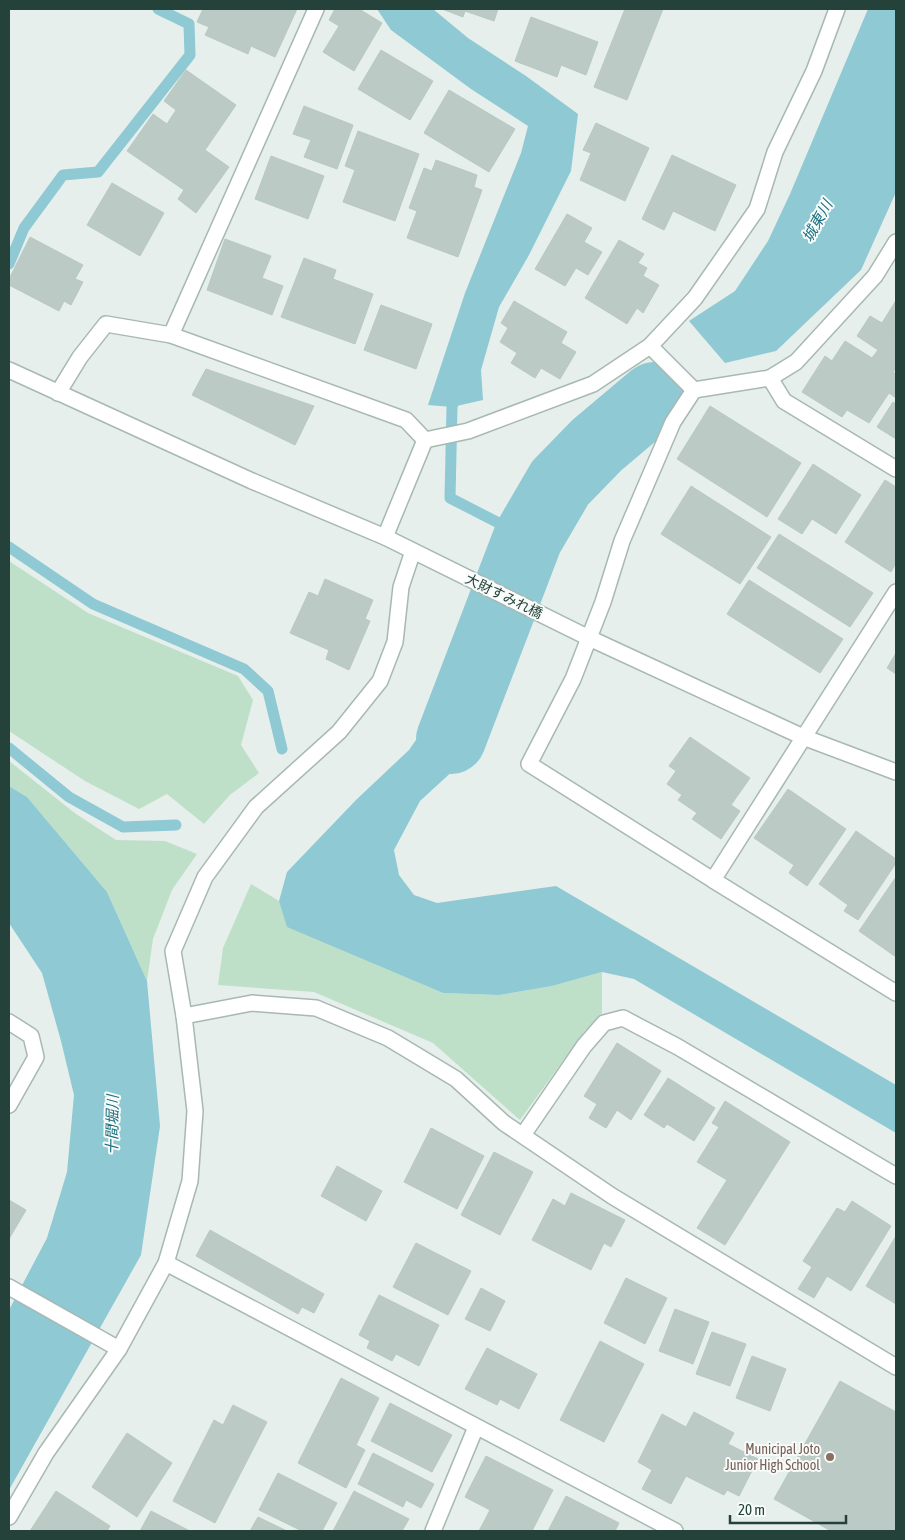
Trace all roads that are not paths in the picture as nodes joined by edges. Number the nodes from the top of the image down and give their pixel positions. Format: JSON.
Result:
{"nodes":[{"id":1,"x":316,"y":9,"type":"edge"},
{"id":2,"x":837,"y":9,"type":"edge"},
{"id":3,"x":896,"y":242,"type":"edge"},
{"id":4,"x":171,"y":335,"type":"junction"},
{"id":5,"x":650,"y":346,"type":"junction"},
{"id":6,"x":9,"y":370,"type":"edge"},
{"id":7,"x":770,"y":378,"type":"junction"},
{"id":8,"x":694,"y":390,"type":"junction"},
{"id":9,"x":58,"y":393,"type":"junction"},
{"id":10,"x":431,"y":438,"type":"junction"},
{"id":11,"x":896,"y":469,"type":"edge"},
{"id":12,"x":385,"y":537,"type":"junction"},
{"id":13,"x":412,"y":551,"type":"junction"},
{"id":14,"x":896,"y":592,"type":"edge"},
{"id":15,"x":587,"y":637,"type":"junction"},
{"id":16,"x":803,"y":737,"type":"junction"},
{"id":17,"x":896,"y":772,"type":"edge"},
{"id":18,"x":713,"y":880,"type":"junction"},
{"id":19,"x":896,"y":994,"type":"edge"},
{"id":20,"x":184,"y":1016,"type":"junction"},
{"id":21,"x":9,"y":1022,"type":"edge"},
{"id":22,"x":9,"y":1105,"type":"edge"},
{"id":23,"x":523,"y":1136,"type":"junction"},
{"id":24,"x":896,"y":1176,"type":"edge"},
{"id":25,"x":166,"y":1263,"type":"junction"},
{"id":26,"x":9,"y":1287,"type":"edge"},
{"id":27,"x":119,"y":1349,"type":"junction"},
{"id":28,"x":896,"y":1367,"type":"edge"},
{"id":29,"x":476,"y":1427,"type":"junction"},
{"id":30,"x":9,"y":1517,"type":"edge"},
{"id":31,"x":433,"y":1531,"type":"edge"},
{"id":32,"x":675,"y":1531,"type":"edge"}],
"edges":[{"from":1,"to":4,"type":"street"},
{"from":2,"to":5,"type":"street"},
{"from":3,"to":7,"type":"street"},
{"from":4,"to":9,"type":"street"},
{"from":4,"to":10,"type":"street"},
{"from":5,"to":8,"type":"street"},
{"from":5,"to":10,"type":"street"},
{"from":6,"to":9,"type":"street","name":"大財すみれ橋"},
{"from":7,"to":8,"type":"street"},
{"from":7,"to":11,"type":"street"},
{"from":8,"to":15,"type":"street"},
{"from":9,"to":12,"type":"street","name":"大財すみれ橋"},
{"from":10,"to":12,"type":"street"},
{"from":12,"to":13,"type":"street","name":"大財すみれ橋"},
{"from":13,"to":15,"type":"street","name":"大財すみれ橋"},
{"from":13,"to":20,"type":"street"},
{"from":14,"to":16,"type":"street"},
{"from":15,"to":16,"type":"street","name":"大財すみれ橋"},
{"from":15,"to":18,"type":"street"},
{"from":16,"to":17,"type":"street","name":"大財すみれ橋"},
{"from":16,"to":18,"type":"street"},
{"from":18,"to":19,"type":"street"},
{"from":20,"to":23,"type":"street"},
{"from":20,"to":25,"type":"street"},
{"from":21,"to":22,"type":"street"},
{"from":23,"to":24,"type":"street"},
{"from":23,"to":28,"type":"street"},
{"from":25,"to":27,"type":"street"},
{"from":25,"to":29,"type":"street"},
{"from":26,"to":27,"type":"street"},
{"from":27,"to":30,"type":"street"},
{"from":29,"to":31,"type":"street"},
{"from":29,"to":32,"type":"street"}]}
